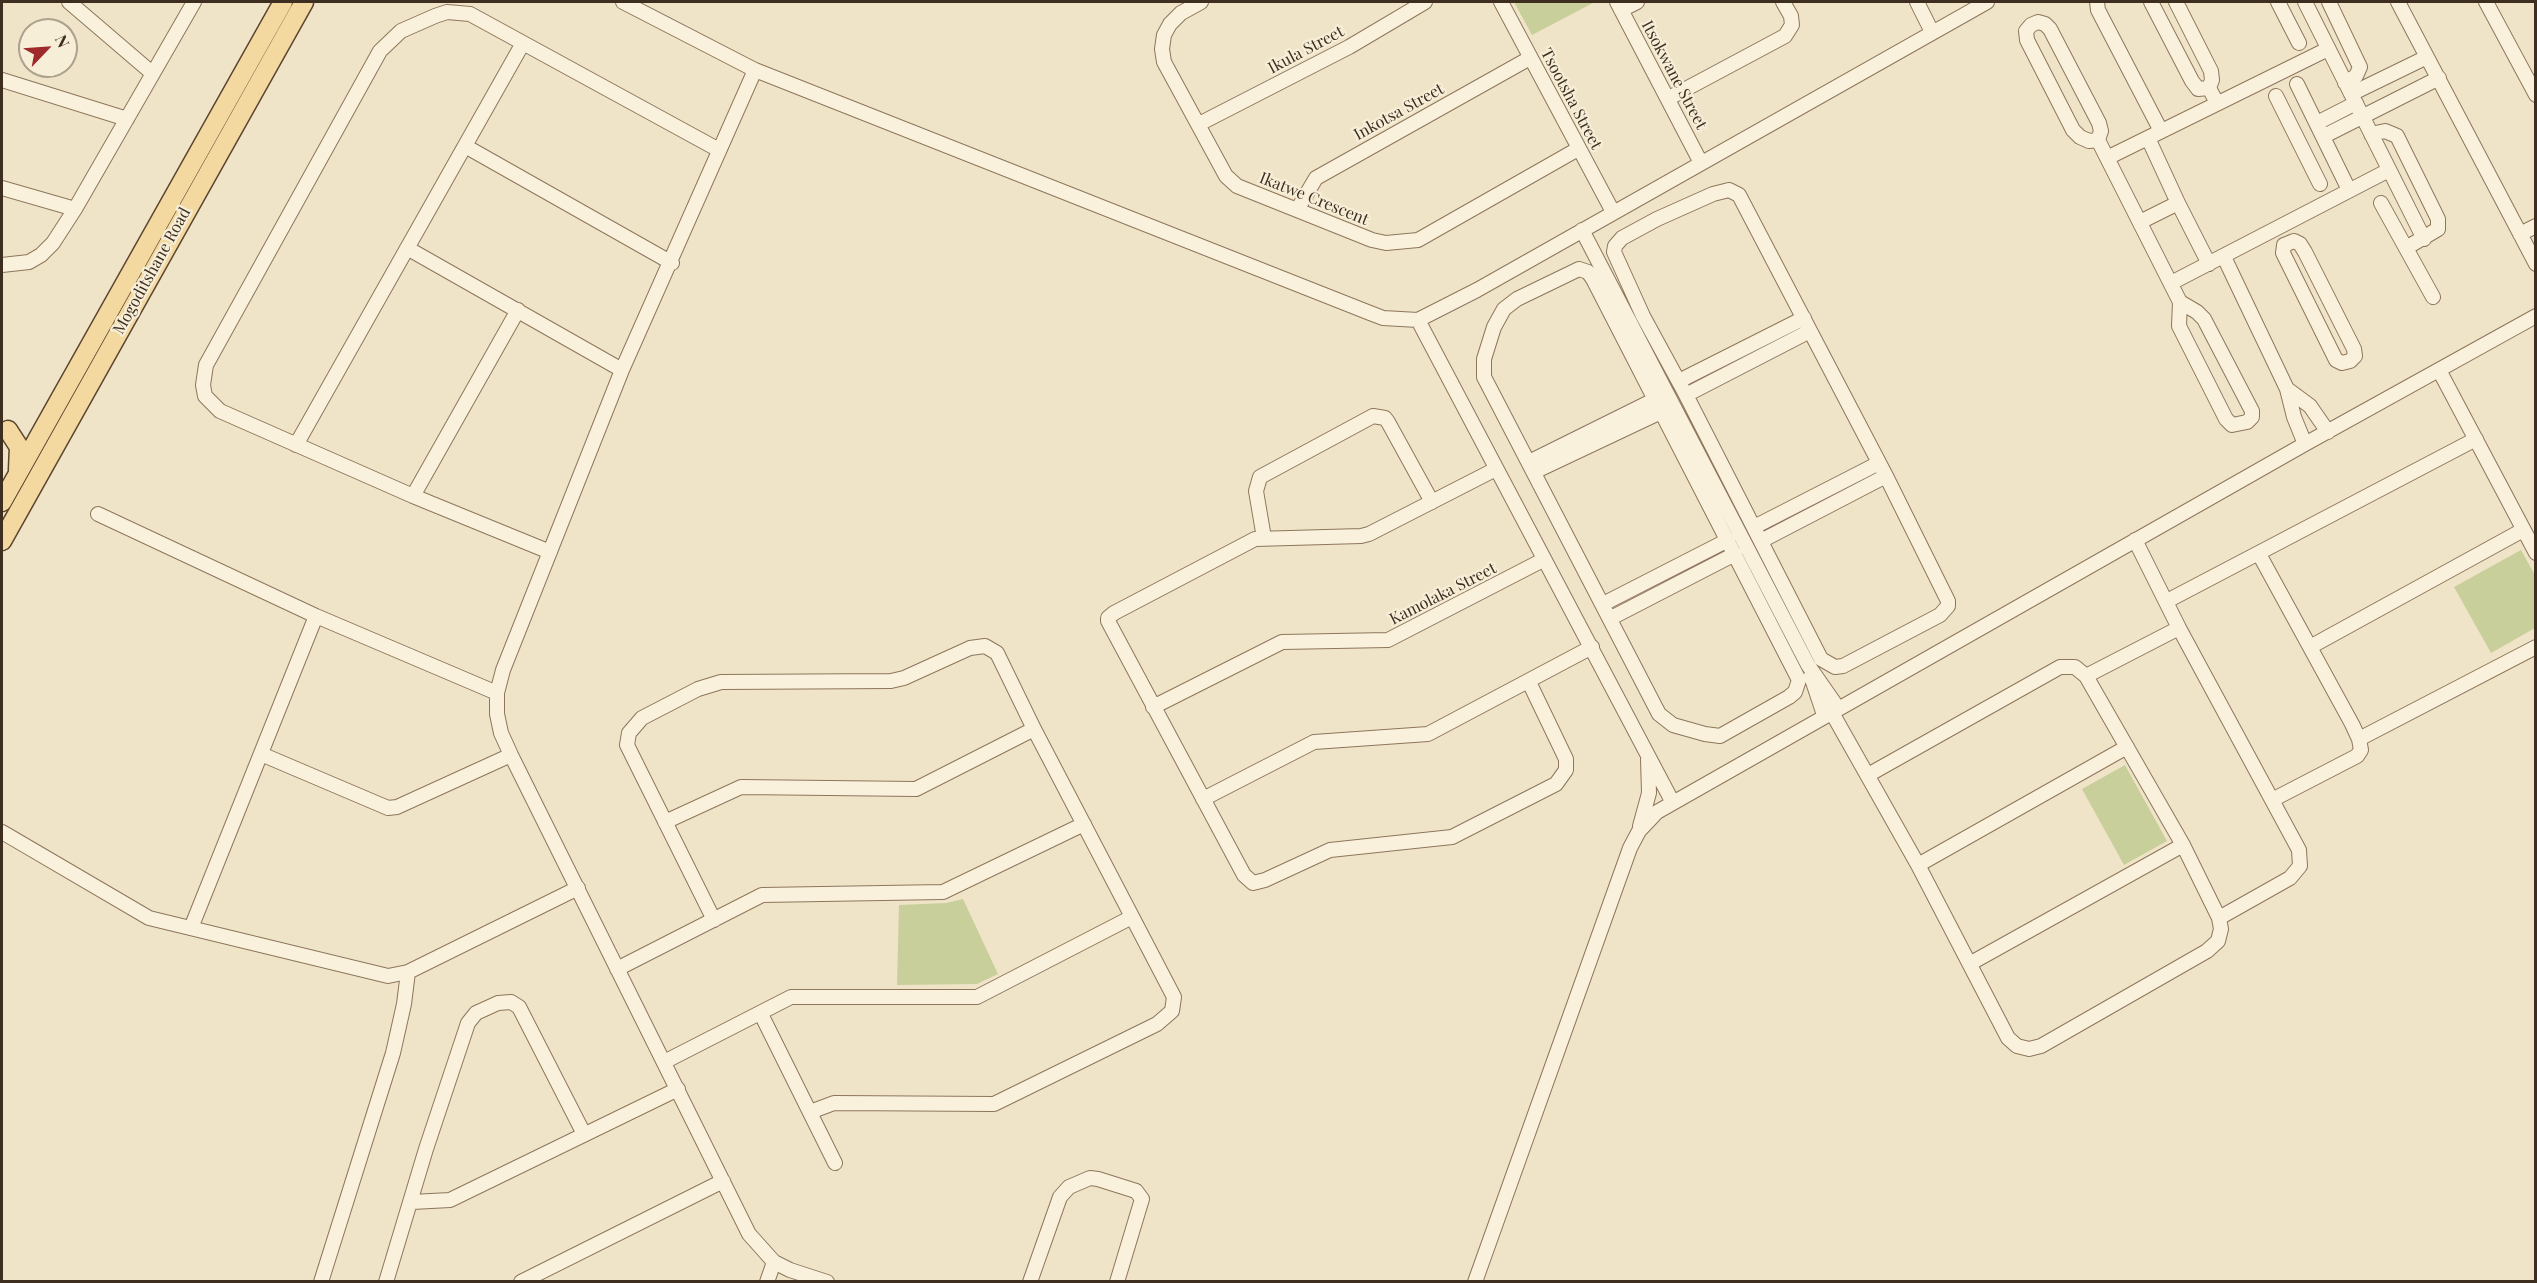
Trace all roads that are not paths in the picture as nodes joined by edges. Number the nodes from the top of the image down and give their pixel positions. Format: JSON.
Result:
{"nodes":[{"id":1,"x":69,"y":2,"type":"edge"},
{"id":2,"x":194,"y":2,"type":"edge"},
{"id":3,"x":283,"y":2,"type":"edge"},
{"id":4,"x":304,"y":2,"type":"edge"},
{"id":5,"x":623,"y":2,"type":"edge"},
{"id":6,"x":1201,"y":2,"type":"edge"},
{"id":7,"x":1425,"y":2,"type":"edge"},
{"id":8,"x":1501,"y":2,"type":"edge"},
{"id":9,"x":1637,"y":2,"type":"edge"},
{"id":10,"x":1783,"y":2,"type":"edge"},
{"id":11,"x":1917,"y":2,"type":"edge"},
{"id":12,"x":1987,"y":2,"type":"edge"},
{"id":13,"x":2086,"y":2,"type":"edge"},
{"id":14,"x":2151,"y":2,"type":"edge"},
{"id":15,"x":2176,"y":2,"type":"edge"},
{"id":16,"x":2278,"y":2,"type":"edge"},
{"id":17,"x":2304,"y":2,"type":"edge"},
{"id":18,"x":2329,"y":2,"type":"edge"},
{"id":19,"x":2398,"y":2,"type":"edge"},
{"id":20,"x":2486,"y":2,"type":"edge"},
{"id":21,"x":1619,"y":6,"type":"edge"},
{"id":22,"x":2098,"y":6,"type":"edge"},
{"id":23,"x":2187,"y":23,"type":"junction"},
{"id":24,"x":1932,"y":32,"type":"junction"},
{"id":25,"x":2168,"y":33,"type":"junction"},
{"id":26,"x":523,"y":43,"type":"junction"},
{"id":27,"x":2299,"y":43,"type":"dead end"},
{"id":28,"x":2328,"y":49,"type":"junction"},
{"id":29,"x":2427,"y":57,"type":"junction"},
{"id":30,"x":1530,"y":58,"type":"junction"},
{"id":31,"x":755,"y":70,"type":"junction"},
{"id":32,"x":152,"y":73,"type":"junction"},
{"id":33,"x":2439,"y":78,"type":"junction"},
{"id":34,"x":2,"y":80,"type":"edge"},
{"id":35,"x":2297,"y":84,"type":"dead end"},
{"id":36,"x":2209,"y":88,"type":"junction"},
{"id":37,"x":2350,"y":93,"type":"junction"},
{"id":38,"x":2535,"y":95,"type":"edge"},
{"id":39,"x":2276,"y":96,"type":"dead end"},
{"id":40,"x":1668,"y":98,"type":"junction"},
{"id":41,"x":2305,"y":99,"type":"junction"},
{"id":42,"x":2217,"y":103,"type":"junction"},
{"id":43,"x":2283,"y":110,"type":"junction"},
{"id":44,"x":2362,"y":117,"type":"junction"},
{"id":45,"x":127,"y":119,"type":"junction"},
{"id":46,"x":2316,"y":119,"type":"junction"},
{"id":47,"x":1199,"y":124,"type":"junction"},
{"id":48,"x":2292,"y":127,"type":"junction"},
{"id":49,"x":2371,"y":134,"type":"junction"},
{"id":50,"x":2154,"y":135,"type":"junction"},
{"id":51,"x":2098,"y":140,"type":"junction"},
{"id":52,"x":2325,"y":140,"type":"junction"},
{"id":53,"x":465,"y":146,"type":"junction"},
{"id":54,"x":1578,"y":149,"type":"junction"},
{"id":55,"x":719,"y":150,"type":"junction"},
{"id":56,"x":2305,"y":154,"type":"junction"},
{"id":57,"x":2107,"y":158,"type":"junction"},
{"id":58,"x":2334,"y":158,"type":"junction"},
{"id":59,"x":1701,"y":164,"type":"junction"},
{"id":60,"x":2312,"y":167,"type":"junction"},
{"id":61,"x":2389,"y":170,"type":"junction"},
{"id":62,"x":2320,"y":184,"type":"dead end"},
{"id":63,"x":2,"y":188,"type":"edge"},
{"id":64,"x":2349,"y":190,"type":"junction"},
{"id":65,"x":2178,"y":203,"type":"junction"},
{"id":66,"x":2381,"y":203,"type":"dead end"},
{"id":67,"x":75,"y":208,"type":"junction"},
{"id":68,"x":1297,"y":210,"type":"junction"},
{"id":69,"x":1612,"y":212,"type":"junction"},
{"id":70,"x":2140,"y":222,"type":"junction"},
{"id":71,"x":2535,"y":226,"type":"edge"},
{"id":72,"x":2280,"y":227,"type":"junction"},
{"id":73,"x":1582,"y":230,"type":"junction"},
{"id":74,"x":2520,"y":234,"type":"junction"},
{"id":75,"x":2424,"y":239,"type":"junction"},
{"id":76,"x":2287,"y":242,"type":"junction"},
{"id":77,"x":407,"y":248,"type":"junction"},
{"id":78,"x":2406,"y":248,"type":"junction"},
{"id":79,"x":2224,"y":257,"type":"junction"},
{"id":80,"x":672,"y":263,"type":"junction"},
{"id":81,"x":2209,"y":264,"type":"junction"},
{"id":82,"x":2535,"y":264,"type":"edge"},
{"id":83,"x":2,"y":265,"type":"edge"},
{"id":84,"x":2171,"y":283,"type":"junction"},
{"id":85,"x":2433,"y":297,"type":"dead end"},
{"id":86,"x":2330,"y":300,"type":"junction"},
{"id":87,"x":2180,"y":302,"type":"junction"},
{"id":88,"x":518,"y":310,"type":"junction"},
{"id":89,"x":2311,"y":310,"type":"junction"},
{"id":90,"x":2535,"y":316,"type":"edge"},
{"id":91,"x":1418,"y":320,"type":"junction"},
{"id":92,"x":1631,"y":322,"type":"junction"},
{"id":93,"x":1807,"y":324,"type":"junction"},
{"id":94,"x":622,"y":370,"type":"junction"},
{"id":95,"x":2439,"y":370,"type":"junction"},
{"id":96,"x":1679,"y":381,"type":"junction"},
{"id":97,"x":2287,"y":389,"type":"junction"},
{"id":98,"x":1686,"y":395,"type":"junction"},
{"id":99,"x":1659,"y":405,"type":"junction"},
{"id":100,"x":5,"y":428,"type":"edge"},
{"id":101,"x":2328,"y":432,"type":"junction"},
{"id":102,"x":2475,"y":439,"type":"junction"},
{"id":103,"x":2305,"y":444,"type":"junction"},
{"id":104,"x":297,"y":445,"type":"junction"},
{"id":105,"x":41,"y":449,"type":"junction"},
{"id":106,"x":1720,"y":462,"type":"junction"},
{"id":107,"x":1532,"y":467,"type":"junction"},
{"id":108,"x":1496,"y":468,"type":"junction"},
{"id":109,"x":1882,"y":469,"type":"junction"},
{"id":110,"x":1701,"y":472,"type":"junction"},
{"id":111,"x":17,"y":475,"type":"junction"},
{"id":112,"x":413,"y":496,"type":"junction"},
{"id":113,"x":2,"y":502,"type":"edge"},
{"id":114,"x":1432,"y":502,"type":"junction"},
{"id":115,"x":98,"y":514,"type":"dead end"},
{"id":116,"x":1754,"y":527,"type":"junction"},
{"id":117,"x":2523,"y":530,"type":"junction"},
{"id":118,"x":1264,"y":538,"type":"junction"},
{"id":119,"x":1728,"y":540,"type":"junction"},
{"id":120,"x":2135,"y":540,"type":"junction"},
{"id":121,"x":2,"y":541,"type":"edge"},
{"id":122,"x":1761,"y":541,"type":"junction"},
{"id":123,"x":550,"y":552,"type":"junction"},
{"id":124,"x":2535,"y":553,"type":"edge"},
{"id":125,"x":1735,"y":554,"type":"junction"},
{"id":126,"x":2259,"y":554,"type":"junction"},
{"id":127,"x":1544,"y":560,"type":"junction"},
{"id":128,"x":2167,"y":601,"type":"junction"},
{"id":129,"x":1603,"y":604,"type":"junction"},
{"id":130,"x":1795,"y":607,"type":"junction"},
{"id":131,"x":316,"y":616,"type":"junction"},
{"id":132,"x":1611,"y":618,"type":"junction"},
{"id":133,"x":1776,"y":618,"type":"junction"},
{"id":134,"x":2179,"y":628,"type":"junction"},
{"id":135,"x":1592,"y":647,"type":"junction"},
{"id":136,"x":2310,"y":647,"type":"junction"},
{"id":137,"x":2535,"y":647,"type":"edge"},
{"id":138,"x":2086,"y":676,"type":"junction"},
{"id":139,"x":1529,"y":682,"type":"junction"},
{"id":140,"x":497,"y":693,"type":"junction"},
{"id":141,"x":1153,"y":707,"type":"junction"},
{"id":142,"x":1831,"y":711,"type":"junction"},
{"id":143,"x":1034,"y":729,"type":"junction"},
{"id":144,"x":2359,"y":739,"type":"junction"},
{"id":145,"x":2127,"y":747,"type":"junction"},
{"id":146,"x":261,"y":754,"type":"junction"},
{"id":147,"x":511,"y":755,"type":"junction"},
{"id":148,"x":1648,"y":755,"type":"junction"},
{"id":149,"x":1868,"y":776,"type":"junction"},
{"id":150,"x":1203,"y":799,"type":"junction"},
{"id":151,"x":2272,"y":800,"type":"junction"},
{"id":152,"x":1672,"y":801,"type":"junction"},
{"id":153,"x":665,"y":822,"type":"junction"},
{"id":154,"x":1084,"y":825,"type":"junction"},
{"id":155,"x":1639,"y":831,"type":"junction"},
{"id":156,"x":2,"y":832,"type":"edge"},
{"id":157,"x":2182,"y":846,"type":"junction"},
{"id":158,"x":1918,"y":865,"type":"junction"},
{"id":159,"x":578,"y":888,"type":"junction"},
{"id":160,"x":1132,"y":917,"type":"junction"},
{"id":161,"x":2219,"y":918,"type":"junction"},
{"id":162,"x":714,"y":920,"type":"junction"},
{"id":163,"x":191,"y":928,"type":"junction"},
{"id":164,"x":1971,"y":963,"type":"junction"},
{"id":165,"x":618,"y":969,"type":"junction"},
{"id":166,"x":408,"y":972,"type":"junction"},
{"id":167,"x":761,"y":1014,"type":"junction"},
{"id":168,"x":664,"y":1062,"type":"junction"},
{"id":169,"x":678,"y":1089,"type":"junction"},
{"id":170,"x":810,"y":1112,"type":"junction"},
{"id":171,"x":584,"y":1134,"type":"junction"},
{"id":172,"x":835,"y":1163,"type":"dead end"},
{"id":173,"x":723,"y":1180,"type":"junction"},
{"id":174,"x":412,"y":1202,"type":"junction"},
{"id":175,"x":774,"y":1262,"type":"junction"},
{"id":176,"x":321,"y":1281,"type":"edge"},
{"id":177,"x":386,"y":1281,"type":"edge"},
{"id":178,"x":521,"y":1281,"type":"edge"},
{"id":179,"x":767,"y":1281,"type":"edge"},
{"id":180,"x":827,"y":1281,"type":"edge"},
{"id":181,"x":1030,"y":1281,"type":"edge"},
{"id":182,"x":1117,"y":1281,"type":"edge"},
{"id":183,"x":1475,"y":1281,"type":"edge"}],
"edges":[{"from":1,"to":32,"type":"street"},
{"from":2,"to":32,"type":"street"},
{"from":3,"to":105,"type":"main road","name":"Mogoditshane Road"},
{"from":4,"to":105,"type":"main road","name":"Mogoditshane Road"},
{"from":5,"to":31,"type":"street"},
{"from":6,"to":47,"type":"street","name":"Ikatwe Crescent"},
{"from":7,"to":47,"type":"street","name":"Ikula Street"},
{"from":8,"to":30,"type":"street","name":"Tsootsha Street"},
{"from":9,"to":21,"type":"street"},
{"from":10,"to":40,"type":"street"},
{"from":11,"to":24,"type":"street"},
{"from":12,"to":24,"type":"street"},
{"from":13,"to":22,"type":"street"},
{"from":14,"to":25,"type":"street"},
{"from":15,"to":23,"type":"street"},
{"from":16,"to":27,"type":"street"},
{"from":17,"to":28,"type":"street"},
{"from":18,"to":37,"type":"street"},
{"from":19,"to":29,"type":"street"},
{"from":20,"to":38,"type":"street"},
{"from":21,"to":40,"type":"street","name":"Itsokwane Street"},
{"from":22,"to":50,"type":"street"},
{"from":23,"to":25,"type":"street"},
{"from":23,"to":36,"type":"street"},
{"from":24,"to":59,"type":"street"},
{"from":25,"to":36,"type":"street"},
{"from":26,"to":53,"type":"street"},
{"from":26,"to":55,"type":"street"},
{"from":26,"to":104,"type":"street"},
{"from":28,"to":37,"type":"street"},
{"from":28,"to":42,"type":"street"},
{"from":29,"to":33,"type":"street"},
{"from":29,"to":37,"type":"street"},
{"from":30,"to":54,"type":"street","name":"Tsootsha Street"},
{"from":30,"to":68,"type":"street","name":"Inkotsa Street"},
{"from":31,"to":55,"type":"street"},
{"from":31,"to":91,"type":"street"},
{"from":32,"to":45,"type":"street"},
{"from":33,"to":44,"type":"street"},
{"from":33,"to":74,"type":"street"},
{"from":34,"to":45,"type":"street"},
{"from":35,"to":41,"type":"street"},
{"from":36,"to":42,"type":"street"},
{"from":37,"to":44,"type":"street"},
{"from":37,"to":46,"type":"street"},
{"from":39,"to":43,"type":"street"},
{"from":40,"to":59,"type":"street","name":"Itsokwane Street"},
{"from":41,"to":43,"type":"street"},
{"from":41,"to":46,"type":"street"},
{"from":42,"to":50,"type":"street"},
{"from":43,"to":48,"type":"street"},
{"from":44,"to":49,"type":"street"},
{"from":44,"to":52,"type":"street"},
{"from":45,"to":67,"type":"street"},
{"from":46,"to":48,"type":"street"},
{"from":46,"to":52,"type":"street"},
{"from":47,"to":68,"type":"street","name":"Ikatwe Crescent"},
{"from":48,"to":56,"type":"street"},
{"from":49,"to":61,"type":"street"},
{"from":49,"to":75,"type":"street"},
{"from":50,"to":57,"type":"street"},
{"from":50,"to":65,"type":"street"},
{"from":51,"to":51,"type":"street"},
{"from":51,"to":57,"type":"street"},
{"from":52,"to":56,"type":"street"},
{"from":52,"to":58,"type":"street"},
{"from":53,"to":77,"type":"street"},
{"from":53,"to":80,"type":"street"},
{"from":54,"to":68,"type":"street","name":"Ikatwe Crescent"},
{"from":54,"to":69,"type":"street","name":"Tsootsha Street"},
{"from":55,"to":80,"type":"street"},
{"from":56,"to":60,"type":"street"},
{"from":57,"to":70,"type":"street"},
{"from":58,"to":60,"type":"street"},
{"from":58,"to":64,"type":"street"},
{"from":59,"to":69,"type":"street"},
{"from":60,"to":62,"type":"street"},
{"from":61,"to":64,"type":"street"},
{"from":61,"to":75,"type":"street"},
{"from":63,"to":67,"type":"street"},
{"from":64,"to":72,"type":"street"},
{"from":65,"to":70,"type":"street"},
{"from":65,"to":81,"type":"street"},
{"from":66,"to":78,"type":"street"},
{"from":67,"to":83,"type":"street"},
{"from":69,"to":73,"type":"street"},
{"from":70,"to":84,"type":"street"},
{"from":71,"to":74,"type":"street"},
{"from":72,"to":76,"type":"street"},
{"from":72,"to":79,"type":"street"},
{"from":73,"to":91,"type":"street"},
{"from":73,"to":92,"type":"street"},
{"from":74,"to":82,"type":"street"},
{"from":75,"to":78,"type":"street"},
{"from":76,"to":86,"type":"street"},
{"from":76,"to":89,"type":"street"},
{"from":77,"to":88,"type":"street"},
{"from":77,"to":104,"type":"street"},
{"from":78,"to":85,"type":"street"},
{"from":79,"to":81,"type":"street"},
{"from":79,"to":97,"type":"street"},
{"from":80,"to":94,"type":"street"},
{"from":81,"to":84,"type":"street"},
{"from":84,"to":87,"type":"street"},
{"from":86,"to":89,"type":"street"},
{"from":86,"to":89,"type":"street"},
{"from":87,"to":87,"type":"street"},
{"from":88,"to":94,"type":"street"},
{"from":88,"to":112,"type":"street"},
{"from":90,"to":95,"type":"street"},
{"from":91,"to":108,"type":"street"},
{"from":92,"to":93,"type":"street"},
{"from":92,"to":96,"type":"street"},
{"from":92,"to":99,"type":"street"},
{"from":92,"to":107,"type":"street"},
{"from":92,"to":110,"type":"street"},
{"from":93,"to":96,"type":"street"},
{"from":93,"to":98,"type":"street"},
{"from":93,"to":109,"type":"street"},
{"from":94,"to":123,"type":"street"},
{"from":95,"to":101,"type":"street"},
{"from":95,"to":102,"type":"street"},
{"from":96,"to":98,"type":"street"},
{"from":97,"to":101,"type":"street"},
{"from":97,"to":103,"type":"street"},
{"from":98,"to":106,"type":"street"},
{"from":99,"to":107,"type":"street"},
{"from":99,"to":110,"type":"street"},
{"from":100,"to":105,"type":"street"},
{"from":100,"to":111,"type":"main road"},
{"from":101,"to":103,"type":"street"},
{"from":102,"to":117,"type":"street"},
{"from":102,"to":126,"type":"street"},
{"from":103,"to":120,"type":"street"},
{"from":104,"to":112,"type":"street"},
{"from":105,"to":111,"type":"main road","name":"Mogoditshane Road"},
{"from":105,"to":121,"type":"main road","name":"Mogoditshane Road"},
{"from":106,"to":110,"type":"street"},
{"from":106,"to":116,"type":"street"},
{"from":107,"to":129,"type":"street"},
{"from":108,"to":114,"type":"street"},
{"from":108,"to":127,"type":"street"},
{"from":109,"to":116,"type":"street"},
{"from":109,"to":122,"type":"street"},
{"from":109,"to":130,"type":"street"},
{"from":110,"to":119,"type":"street"},
{"from":110,"to":133,"type":"street"},
{"from":111,"to":113,"type":"main road","name":"Mogoditshane Road"},
{"from":112,"to":123,"type":"street"},
{"from":114,"to":118,"type":"street"},
{"from":114,"to":118,"type":"street"},
{"from":115,"to":131,"type":"street"},
{"from":116,"to":122,"type":"street"},
{"from":117,"to":124,"type":"street"},
{"from":117,"to":136,"type":"street"},
{"from":118,"to":141,"type":"street"},
{"from":119,"to":125,"type":"street"},
{"from":119,"to":129,"type":"street"},
{"from":120,"to":128,"type":"street"},
{"from":120,"to":142,"type":"street"},
{"from":122,"to":130,"type":"street"},
{"from":123,"to":140,"type":"street"},
{"from":125,"to":132,"type":"street"},
{"from":125,"to":133,"type":"street"},
{"from":126,"to":128,"type":"street"},
{"from":126,"to":136,"type":"street"},
{"from":127,"to":135,"type":"street"},
{"from":127,"to":141,"type":"street","name":"Kamolaka Street"},
{"from":128,"to":134,"type":"street"},
{"from":129,"to":132,"type":"street"},
{"from":130,"to":133,"type":"street"},
{"from":131,"to":140,"type":"street"},
{"from":131,"to":146,"type":"street"},
{"from":132,"to":133,"type":"street"},
{"from":133,"to":142,"type":"street"},
{"from":134,"to":138,"type":"street"},
{"from":134,"to":151,"type":"street"},
{"from":135,"to":139,"type":"street"},
{"from":135,"to":148,"type":"street"},
{"from":136,"to":144,"type":"street"},
{"from":137,"to":144,"type":"street"},
{"from":138,"to":145,"type":"street"},
{"from":138,"to":149,"type":"street"},
{"from":139,"to":150,"type":"street"},
{"from":139,"to":150,"type":"street"},
{"from":140,"to":147,"type":"street"},
{"from":141,"to":150,"type":"street"},
{"from":142,"to":149,"type":"street"},
{"from":142,"to":152,"type":"street"},
{"from":143,"to":153,"type":"street"},
{"from":143,"to":153,"type":"street"},
{"from":143,"to":154,"type":"street"},
{"from":144,"to":151,"type":"street"},
{"from":145,"to":157,"type":"street"},
{"from":145,"to":158,"type":"street"},
{"from":146,"to":147,"type":"street"},
{"from":146,"to":163,"type":"street"},
{"from":147,"to":159,"type":"street"},
{"from":148,"to":152,"type":"street"},
{"from":148,"to":155,"type":"street"},
{"from":149,"to":158,"type":"street"},
{"from":151,"to":161,"type":"street"},
{"from":152,"to":155,"type":"street"},
{"from":153,"to":162,"type":"street"},
{"from":154,"to":160,"type":"street"},
{"from":154,"to":162,"type":"street"},
{"from":155,"to":183,"type":"street"},
{"from":156,"to":163,"type":"street"},
{"from":157,"to":161,"type":"street"},
{"from":157,"to":164,"type":"street"},
{"from":158,"to":164,"type":"street"},
{"from":159,"to":165,"type":"street"},
{"from":159,"to":166,"type":"street"},
{"from":160,"to":167,"type":"street"},
{"from":160,"to":170,"type":"street"},
{"from":161,"to":164,"type":"street"},
{"from":162,"to":165,"type":"street"},
{"from":163,"to":166,"type":"street"},
{"from":165,"to":168,"type":"street"},
{"from":166,"to":176,"type":"street"},
{"from":167,"to":168,"type":"street"},
{"from":167,"to":170,"type":"street"},
{"from":168,"to":169,"type":"street"},
{"from":169,"to":171,"type":"street"},
{"from":169,"to":173,"type":"street"},
{"from":170,"to":172,"type":"street"},
{"from":171,"to":174,"type":"street"},
{"from":171,"to":174,"type":"street"},
{"from":173,"to":175,"type":"street"},
{"from":173,"to":178,"type":"street"},
{"from":174,"to":177,"type":"street"},
{"from":175,"to":179,"type":"street"},
{"from":175,"to":180,"type":"street"},
{"from":181,"to":182,"type":"street"}]}
